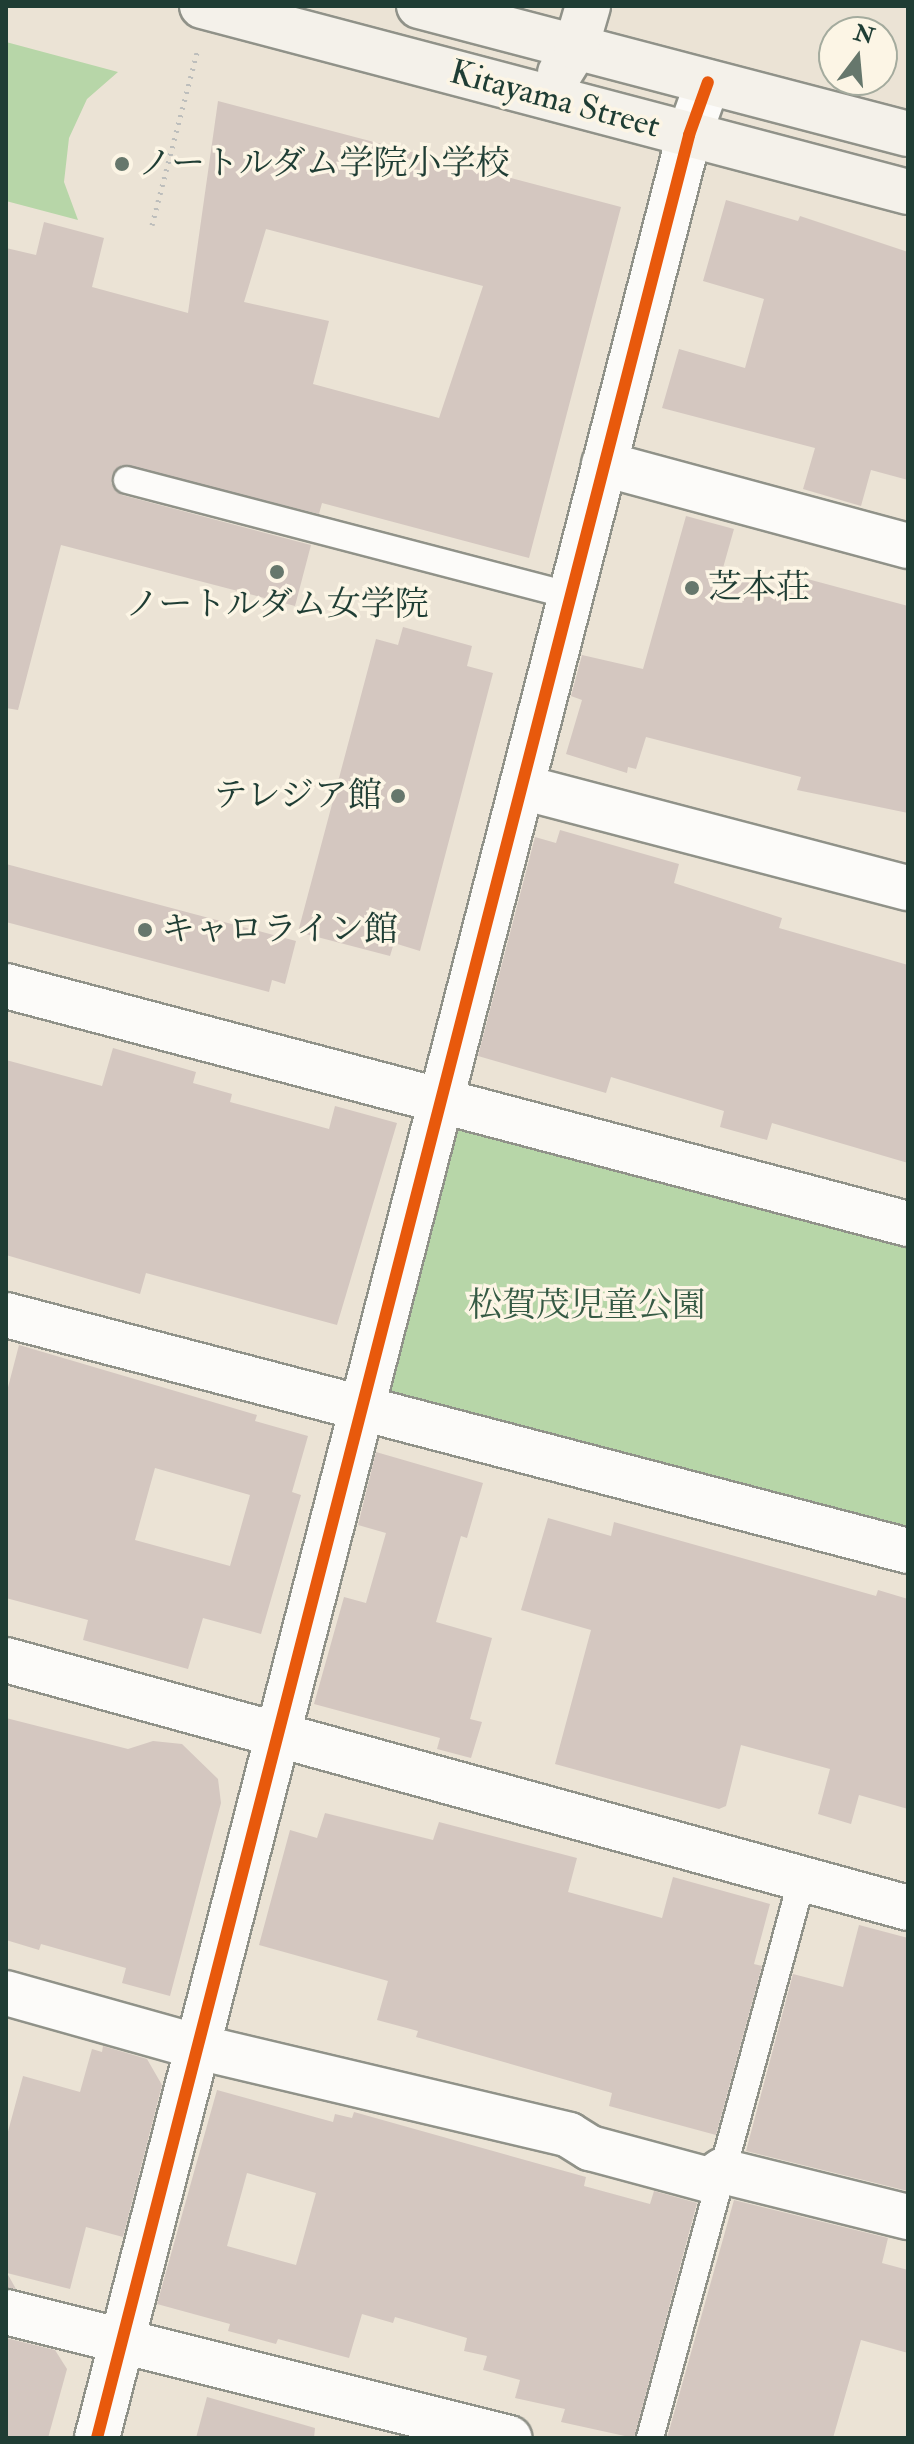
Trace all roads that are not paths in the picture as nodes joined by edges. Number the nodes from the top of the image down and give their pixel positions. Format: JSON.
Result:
{"nodes":[{"id":1,"x":419,"y":6,"type":"edge"},
{"id":2,"x":588,"y":6,"type":"edge"},
{"id":3,"x":201,"y":25,"type":"edge"},
{"id":4,"x":559,"y":31,"type":"edge"},
{"id":5,"x":708,"y":82,"type":"junction"},
{"id":6,"x":545,"y":99,"type":"junction"},
{"id":7,"x":908,"y":134,"type":"edge"},
{"id":8,"x":689,"y":135,"type":"junction"},
{"id":9,"x":908,"y":192,"type":"edge"},
{"id":10,"x":604,"y":464,"type":"junction"},
{"id":11,"x":127,"y":480,"type":"dead end"},
{"id":12,"x":908,"y":546,"type":"edge"},
{"id":13,"x":571,"y":596,"type":"junction"},
{"id":14,"x":522,"y":787,"type":"junction"},
{"id":15,"x":908,"y":888,"type":"edge"},
{"id":16,"x":6,"y":986,"type":"edge"},
{"id":17,"x":441,"y":1101,"type":"junction"},
{"id":18,"x":908,"y":1224,"type":"edge"},
{"id":19,"x":6,"y":1315,"type":"edge"},
{"id":20,"x":362,"y":1408,"type":"junction"},
{"id":21,"x":908,"y":1551,"type":"edge"},
{"id":22,"x":6,"y":1660,"type":"edge"},
{"id":23,"x":278,"y":1735,"type":"junction"},
{"id":24,"x":802,"y":1879,"type":"junction"},
{"id":25,"x":908,"y":1908,"type":"edge"},
{"id":26,"x":6,"y":1993,"type":"edge"},
{"id":27,"x":198,"y":2047,"type":"junction"},
{"id":28,"x":722,"y":2171,"type":"junction"},
{"id":29,"x":908,"y":2217,"type":"edge"},
{"id":30,"x":6,"y":2312,"type":"edge"},
{"id":31,"x":122,"y":2341,"type":"junction"},
{"id":32,"x":97,"y":2438,"type":"edge"},
{"id":33,"x":509,"y":2438,"type":"edge"},
{"id":34,"x":650,"y":2438,"type":"edge"}],
"edges":[{"from":1,"to":4,"type":"street","name":"Kitayama Street"},
{"from":2,"to":4,"type":"street"},
{"from":3,"to":6,"type":"street","name":"Kitayama Street"},
{"from":4,"to":5,"type":"street","name":"Kitayama Street"},
{"from":4,"to":6,"type":"street"},
{"from":5,"to":7,"type":"street","name":"Kitayama Street"},
{"from":5,"to":8,"type":"street"},
{"from":6,"to":8,"type":"street","name":"Kitayama Street"},
{"from":8,"to":9,"type":"street","name":"Kitayama Street"},
{"from":8,"to":10,"type":"street"},
{"from":10,"to":12,"type":"street"},
{"from":10,"to":13,"type":"street"},
{"from":11,"to":13,"type":"lane"},
{"from":13,"to":14,"type":"street"},
{"from":14,"to":15,"type":"street"},
{"from":14,"to":17,"type":"street"},
{"from":16,"to":17,"type":"street"},
{"from":17,"to":18,"type":"street"},
{"from":17,"to":20,"type":"street"},
{"from":19,"to":20,"type":"street"},
{"from":20,"to":21,"type":"street"},
{"from":20,"to":23,"type":"street"},
{"from":22,"to":23,"type":"street"},
{"from":23,"to":24,"type":"street"},
{"from":23,"to":27,"type":"street"},
{"from":24,"to":25,"type":"street"},
{"from":24,"to":28,"type":"lane"},
{"from":26,"to":27,"type":"street"},
{"from":27,"to":28,"type":"street"},
{"from":27,"to":31,"type":"street"},
{"from":28,"to":29,"type":"street"},
{"from":28,"to":34,"type":"lane"},
{"from":30,"to":31,"type":"street"},
{"from":31,"to":32,"type":"street"},
{"from":31,"to":33,"type":"street"}]}
